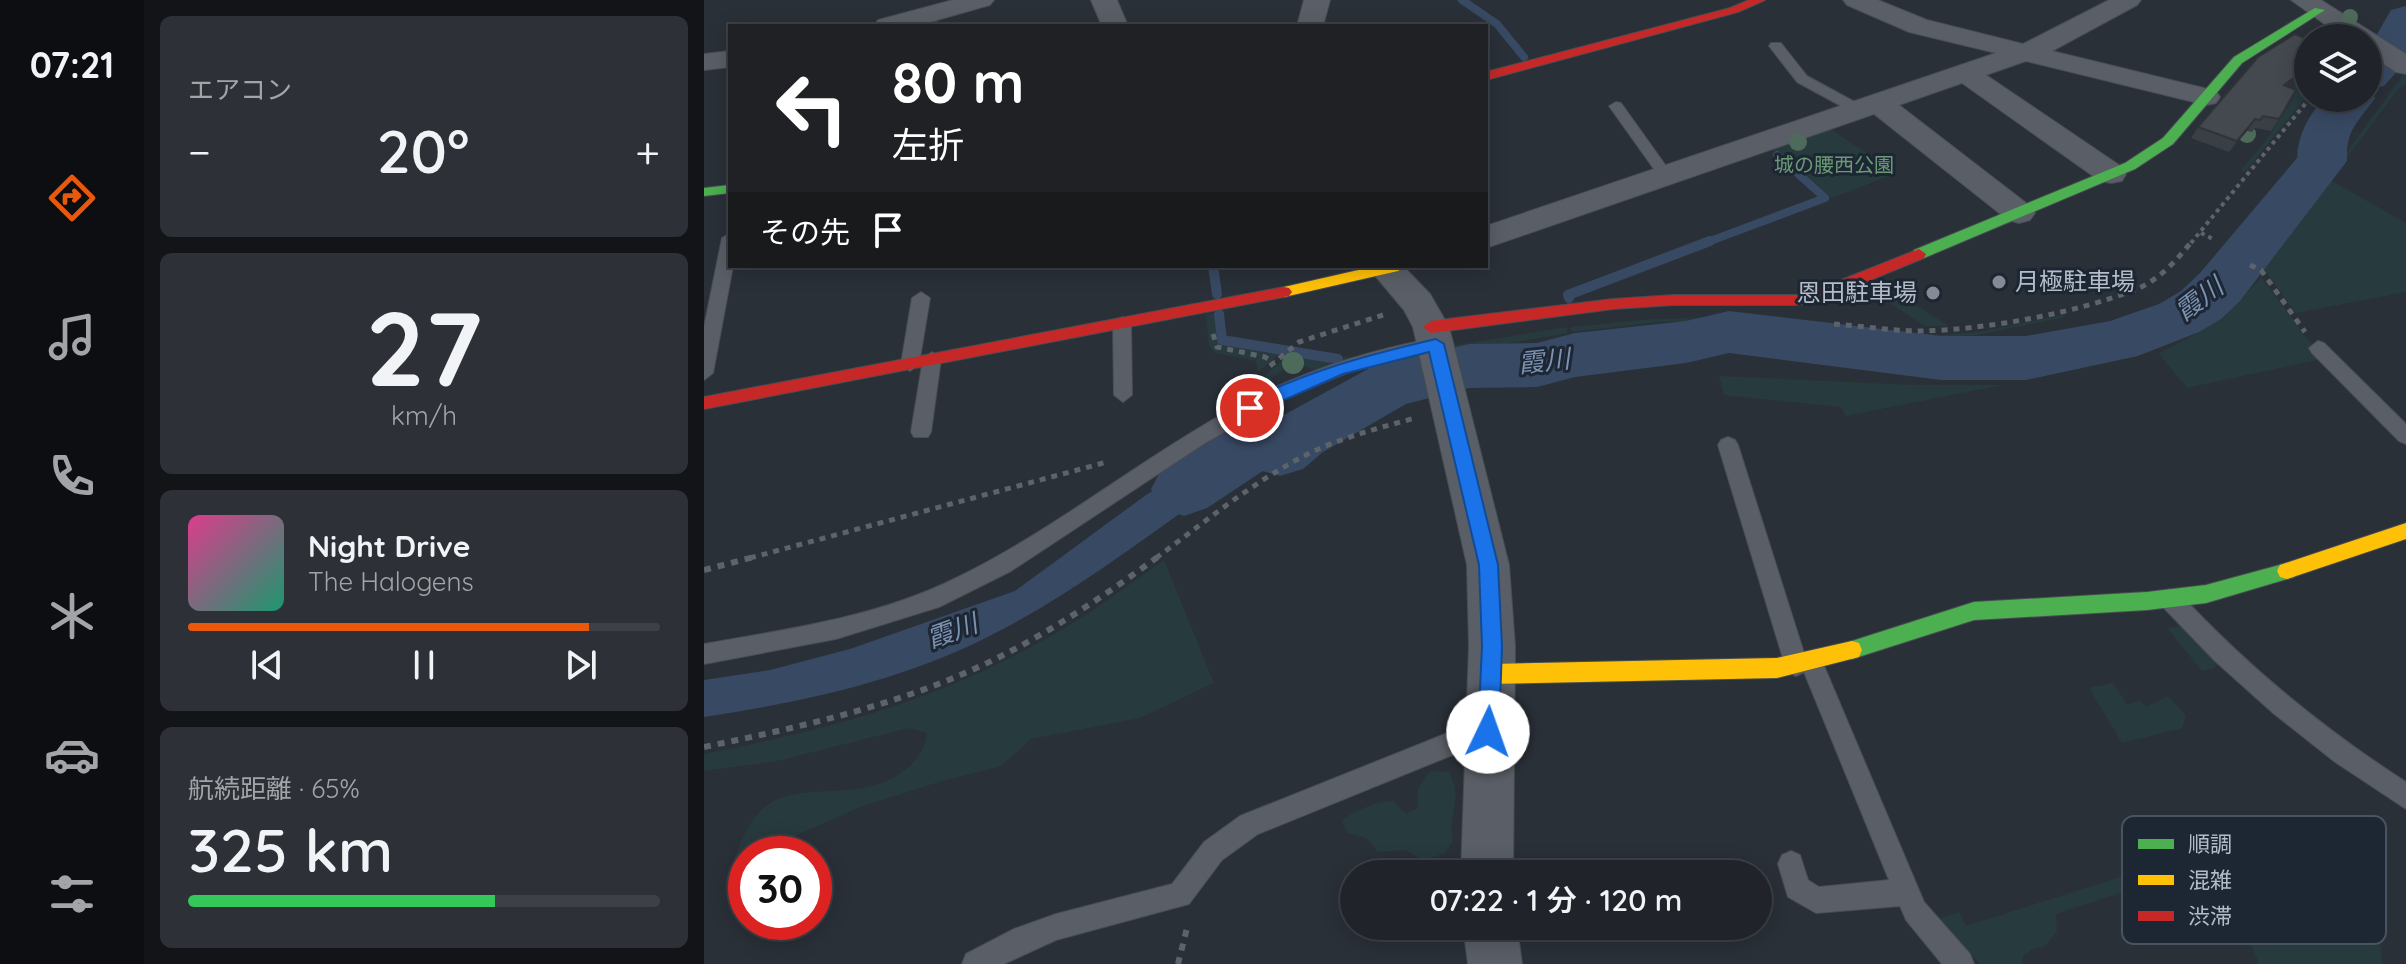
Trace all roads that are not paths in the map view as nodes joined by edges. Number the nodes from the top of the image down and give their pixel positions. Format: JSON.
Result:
{"nodes":[{"id":1,"x":981,"y":0,"type":"edge"},
{"id":2,"x":1104,"y":0,"type":"edge"},
{"id":3,"x":1317,"y":0,"type":"edge"},
{"id":4,"x":1759,"y":0,"type":"edge"},
{"id":5,"x":1856,"y":0,"type":"edge"},
{"id":6,"x":1923,"y":0,"type":"edge"},
{"id":7,"x":2128,"y":0,"type":"edge"},
{"id":8,"x":2312,"y":5,"type":"edge"},
{"id":9,"x":1890,"y":15,"type":"junction"},
{"id":10,"x":894,"y":24,"type":"edge"},
{"id":11,"x":1114,"y":24,"type":"edge"},
{"id":12,"x":1311,"y":24,"type":"edge"},
{"id":13,"x":2341,"y":24,"type":"edge"},
{"id":14,"x":1776,"y":46,"type":"dead end"},
{"id":15,"x":2382,"y":51,"type":"edge"},
{"id":16,"x":2023,"y":53,"type":"junction"},
{"id":17,"x":728,"y":59,"type":"edge"},
{"id":18,"x":704,"y":62,"type":"edge"},
{"id":19,"x":2406,"y":66,"type":"edge"},
{"id":20,"x":1965,"y":73,"type":"junction"},
{"id":21,"x":1488,"y":75,"type":"edge"},
{"id":22,"x":2206,"y":97,"type":"junction"},
{"id":23,"x":1616,"y":106,"type":"dead end"},
{"id":24,"x":1868,"y":107,"type":"junction"},
{"id":25,"x":2111,"y":174,"type":"junction"},
{"id":26,"x":1666,"y":176,"type":"junction"},
{"id":27,"x":728,"y":189,"type":"edge"},
{"id":28,"x":704,"y":192,"type":"edge"},
{"id":29,"x":2019,"y":213,"type":"junction"},
{"id":30,"x":1488,"y":236,"type":"edge"},
{"id":31,"x":728,"y":248,"type":"edge"},
{"id":32,"x":1384,"y":268,"type":"edge"},
{"id":33,"x":1390,"y":268,"type":"edge"},
{"id":34,"x":921,"y":298,"type":"dead end"},
{"id":35,"x":1122,"y":323,"type":"junction"},
{"id":36,"x":1431,"y":331,"type":"junction"},
{"id":37,"x":2318,"y":348,"type":"road end"},
{"id":38,"x":932,"y":359,"type":"junction"},
{"id":39,"x":910,"y":364,"type":"junction"},
{"id":40,"x":704,"y":373,"type":"edge"},
{"id":41,"x":1123,"y":395,"type":"dead end"},
{"id":42,"x":704,"y":403,"type":"edge"},
{"id":43,"x":921,"y":432,"type":"dead end"},
{"id":44,"x":2406,"y":436,"type":"edge"},
{"id":45,"x":1728,"y":445,"type":"dead end"},
{"id":46,"x":2406,"y":531,"type":"edge"},
{"id":47,"x":2170,"y":599,"type":"junction"},
{"id":48,"x":704,"y":654,"type":"edge"},
{"id":49,"x":1803,"y":663,"type":"junction"},
{"id":50,"x":1491,"y":674,"type":"junction"},
{"id":51,"x":1488,"y":732,"type":"junction"},
{"id":52,"x":2406,"y":797,"type":"edge"},
{"id":53,"x":1487,"y":860,"type":"edge"},
{"id":54,"x":1791,"y":864,"type":"dead end"},
{"id":55,"x":1906,"y":892,"type":"junction"},
{"id":56,"x":1492,"y":940,"type":"edge"},
{"id":57,"x":976,"y":964,"type":"edge"},
{"id":58,"x":1495,"y":964,"type":"edge"},
{"id":59,"x":1960,"y":964,"type":"edge"}],
"edges":[{"from":1,"to":10,"type":"street"},
{"from":2,"to":11,"type":"street"},
{"from":3,"to":12,"type":"street"},
{"from":4,"to":21,"type":"street"},
{"from":5,"to":9,"type":"street"},
{"from":6,"to":9,"type":"street"},
{"from":7,"to":16,"type":"street"},
{"from":8,"to":13,"type":"street"},
{"from":8,"to":22,"type":"street"},
{"from":9,"to":16,"type":"street"},
{"from":14,"to":24,"type":"lane"},
{"from":15,"to":19,"type":"street"},
{"from":16,"to":20,"type":"street"},
{"from":16,"to":22,"type":"street"},
{"from":17,"to":18,"type":"street"},
{"from":20,"to":24,"type":"street"},
{"from":20,"to":25,"type":"street"},
{"from":22,"to":25,"type":"street"},
{"from":23,"to":26,"type":"lane"},
{"from":24,"to":26,"type":"street"},
{"from":24,"to":29,"type":"street"},
{"from":25,"to":29,"type":"street"},
{"from":26,"to":30,"type":"street"},
{"from":27,"to":28,"type":"street"},
{"from":29,"to":36,"type":"street"},
{"from":31,"to":40,"type":"lane"},
{"from":32,"to":35,"type":"street"},
{"from":33,"to":36,"type":"street"},
{"from":34,"to":39,"type":"lane"},
{"from":35,"to":38,"type":"street"},
{"from":35,"to":41,"type":"lane"},
{"from":36,"to":48,"type":"lane"},
{"from":36,"to":50,"type":"street"},
{"from":37,"to":44,"type":"lane"},
{"from":38,"to":39,"type":"street"},
{"from":38,"to":43,"type":"lane"},
{"from":39,"to":42,"type":"street"},
{"from":45,"to":49,"type":"lane"},
{"from":46,"to":47,"type":"street"},
{"from":47,"to":49,"type":"street"},
{"from":47,"to":52,"type":"lane"},
{"from":49,"to":50,"type":"street"},
{"from":49,"to":55,"type":"lane"},
{"from":50,"to":51,"type":"street"},
{"from":51,"to":53,"type":"street"},
{"from":51,"to":57,"type":"lane"},
{"from":54,"to":55,"type":"lane"},
{"from":55,"to":59,"type":"lane"},
{"from":56,"to":58,"type":"street"}]}
